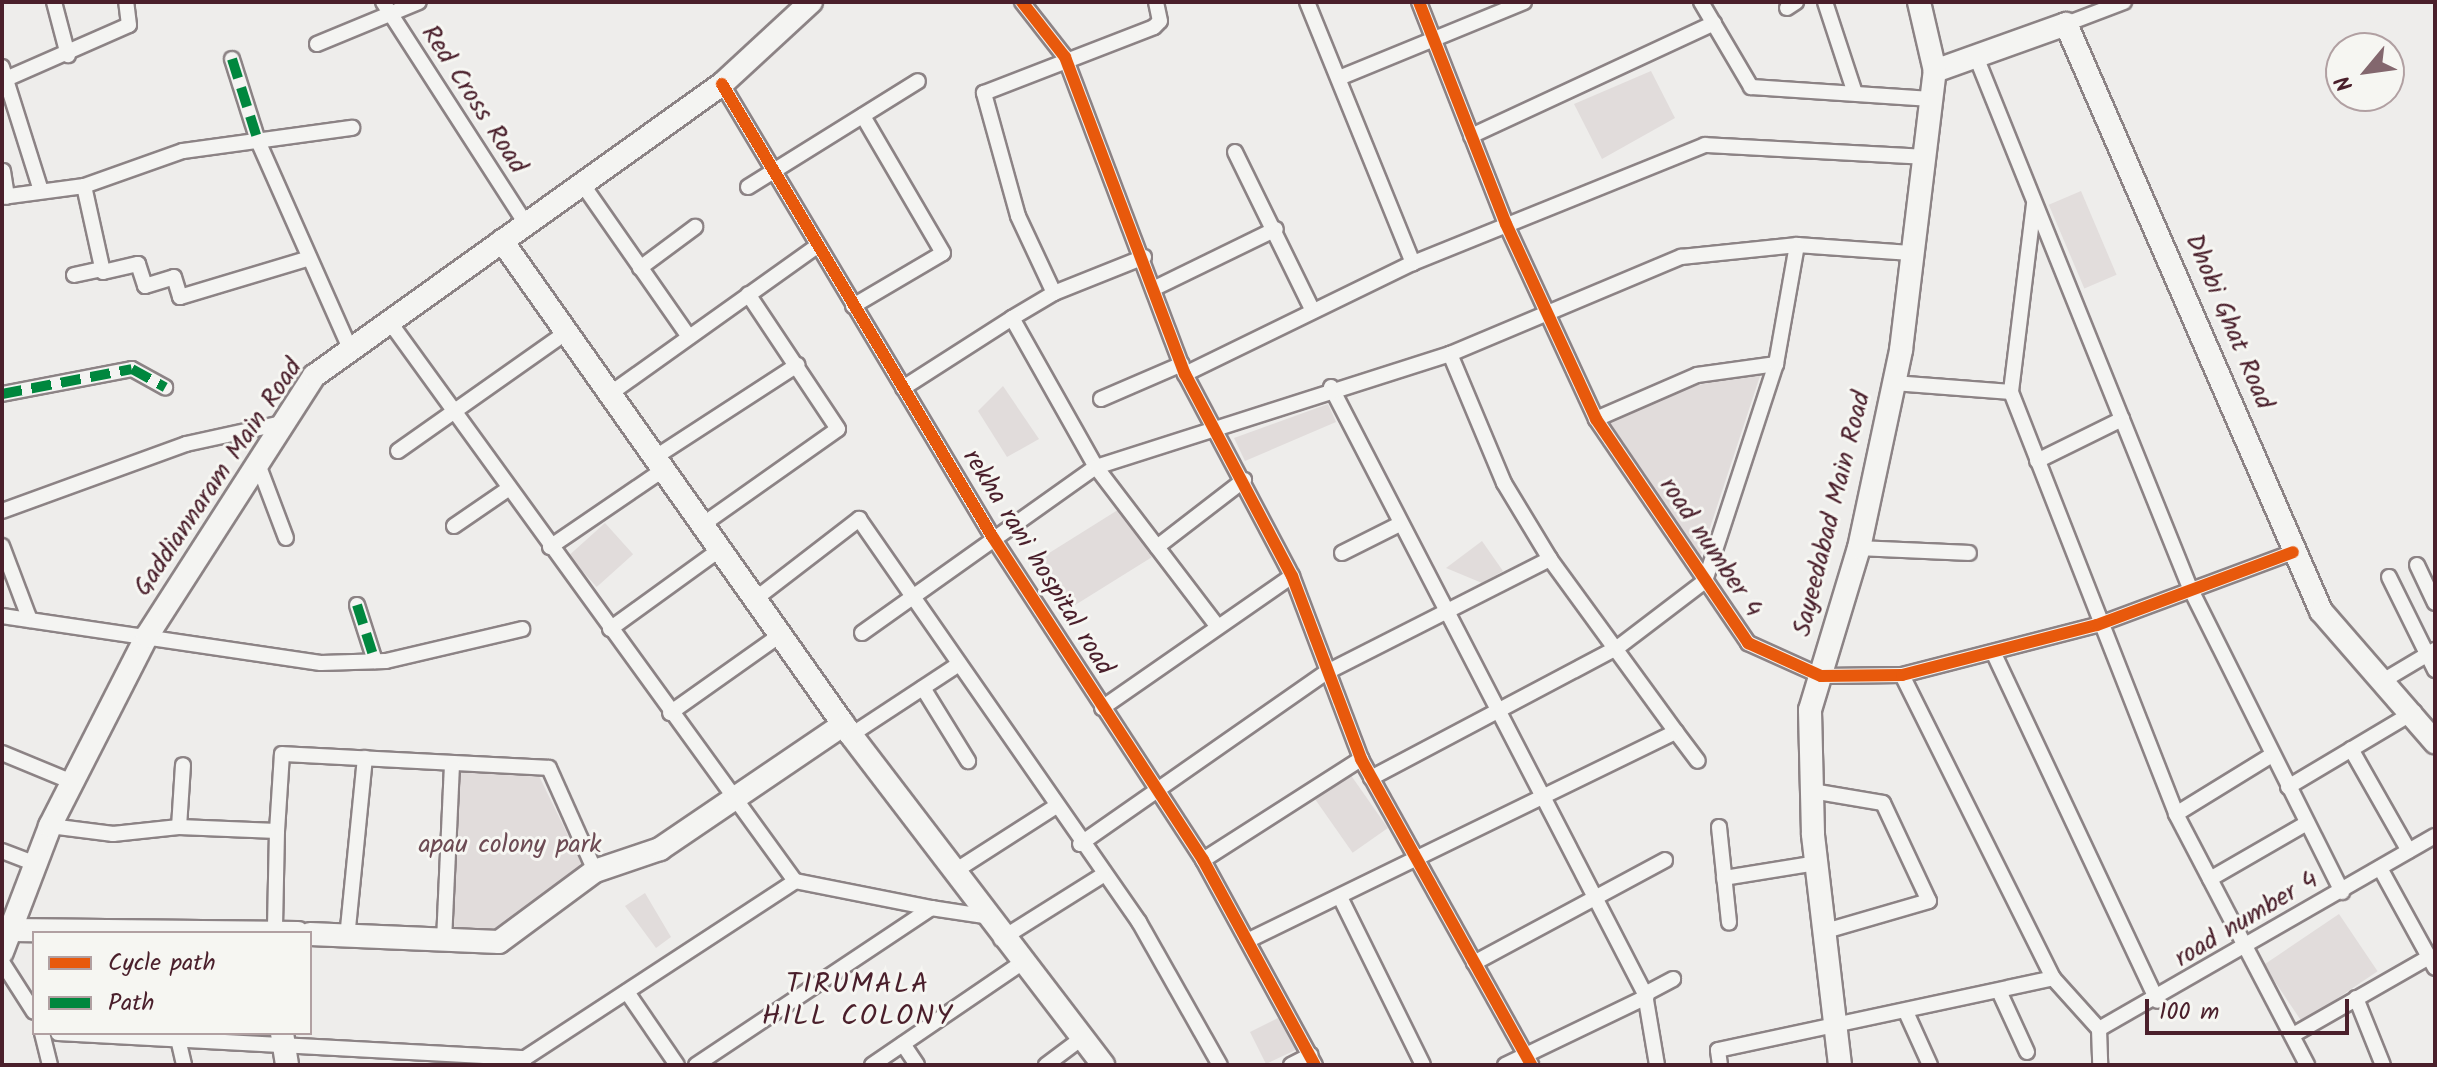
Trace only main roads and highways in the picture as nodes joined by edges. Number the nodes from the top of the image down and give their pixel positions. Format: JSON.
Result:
{"nodes":[{"id":1,"x":1919,"y":2,"type":"edge"},
{"id":2,"x":801,"y":6,"type":"edge"},
{"id":3,"x":1935,"y":71,"type":"junction"},
{"id":4,"x":502,"y":241,"type":"junction"},
{"id":5,"x":847,"y":730,"type":"junction"},
{"id":6,"x":2435,"y":742,"type":"edge"},
{"id":7,"x":11,"y":930,"type":"junction"},
{"id":8,"x":143,"y":931,"type":"edge"},
{"id":9,"x":312,"y":934,"type":"edge"},
{"id":10,"x":2,"y":952,"type":"edge"},
{"id":11,"x":1103,"y":1065,"type":"edge"},
{"id":12,"x":1840,"y":1065,"type":"edge"}],
"edges":[{"from":1,"to":3,"type":"main road","name":"Sayeedabad Main Road"},
{"from":2,"to":4,"type":"main road","name":"Gaddiannaram Main Road"},
{"from":3,"to":6,"type":"main road","name":"Dhobi Ghat Road"},
{"from":3,"to":12,"type":"main road","name":"Sayeedabad Main Road"},
{"from":4,"to":5,"type":"main road"},
{"from":4,"to":7,"type":"main road","name":"Gaddiannaram Main Road"},
{"from":5,"to":9,"type":"main road"},
{"from":5,"to":11,"type":"main road"},
{"from":7,"to":8,"type":"main road"},
{"from":7,"to":10,"type":"main road","name":"Gaddiannaram Main Road"}]}
